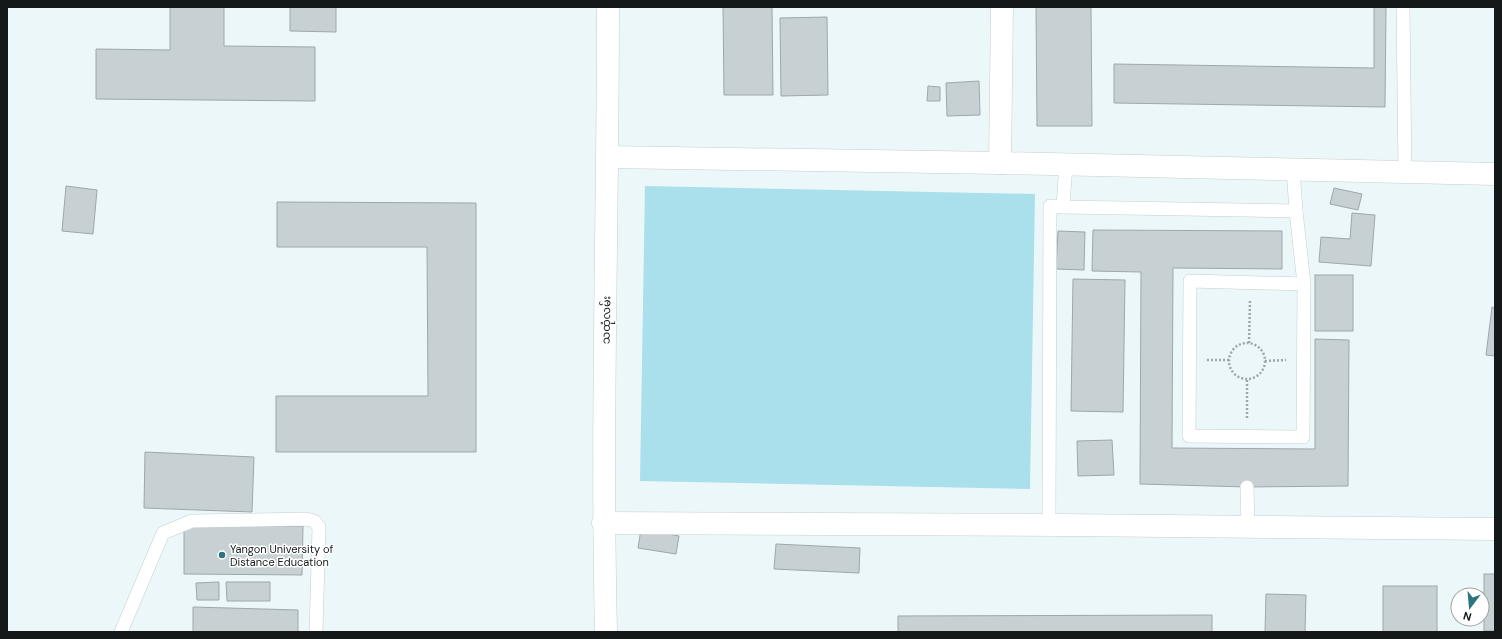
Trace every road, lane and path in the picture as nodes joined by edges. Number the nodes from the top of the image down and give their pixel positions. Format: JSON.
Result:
{"nodes":[{"id":1,"x":608,"y":7,"type":"edge"},
{"id":2,"x":1002,"y":7,"type":"edge"},
{"id":3,"x":1403,"y":7,"type":"edge"},
{"id":4,"x":608,"y":157,"type":"junction"},
{"id":5,"x":1000,"y":163,"type":"junction"},
{"id":6,"x":1066,"y":164,"type":"junction"},
{"id":7,"x":1293,"y":169,"type":"junction"},
{"id":8,"x":1405,"y":172,"type":"junction"},
{"id":9,"x":1495,"y":174,"type":"edge"},
{"id":10,"x":1063,"y":207,"type":"junction"},
{"id":11,"x":1296,"y":211,"type":"junction"},
{"id":12,"x":1250,"y":282,"type":"junction"},
{"id":13,"x":1304,"y":284,"type":"junction"},
{"id":14,"x":1249,"y":343,"type":"junction"},
{"id":15,"x":1247,"y":380,"type":"junction"},
{"id":16,"x":1245,"y":441,"type":"junction"},
{"id":17,"x":1247,"y":487,"type":"dead end"},
{"id":18,"x":603,"y":523,"type":"junction"},
{"id":19,"x":1049,"y":525,"type":"junction"},
{"id":20,"x":1248,"y":527,"type":"junction"},
{"id":21,"x":1495,"y":529,"type":"edge"},
{"id":22,"x":122,"y":632,"type":"edge"},
{"id":23,"x":316,"y":632,"type":"edge"},
{"id":24,"x":606,"y":632,"type":"edge"}],
"edges":[{"from":1,"to":4,"type":"street","name":"သထုံလမ်း"},
{"from":2,"to":5,"type":"street"},
{"from":3,"to":8,"type":"lane"},
{"from":4,"to":5,"type":"street"},
{"from":4,"to":18,"type":"street","name":"သထုံလမ်း"},
{"from":5,"to":6,"type":"street"},
{"from":6,"to":7,"type":"street"},
{"from":6,"to":10,"type":"lane"},
{"from":7,"to":8,"type":"street"},
{"from":7,"to":11,"type":"lane"},
{"from":8,"to":9,"type":"street"},
{"from":10,"to":11,"type":"lane"},
{"from":10,"to":19,"type":"lane"},
{"from":11,"to":13,"type":"lane"},
{"from":12,"to":13,"type":"lane"},
{"from":12,"to":14,"type":"path"},
{"from":12,"to":16,"type":"lane"},
{"from":13,"to":16,"type":"lane"},
{"from":14,"to":15,"type":"path"},
{"from":14,"to":15,"type":"path"},
{"from":15,"to":16,"type":"path"},
{"from":17,"to":20,"type":"lane"},
{"from":18,"to":19,"type":"street"},
{"from":18,"to":24,"type":"street","name":"သထုံလမ်း"},
{"from":19,"to":20,"type":"street"},
{"from":20,"to":21,"type":"street"},
{"from":22,"to":23,"type":"lane"}]}
